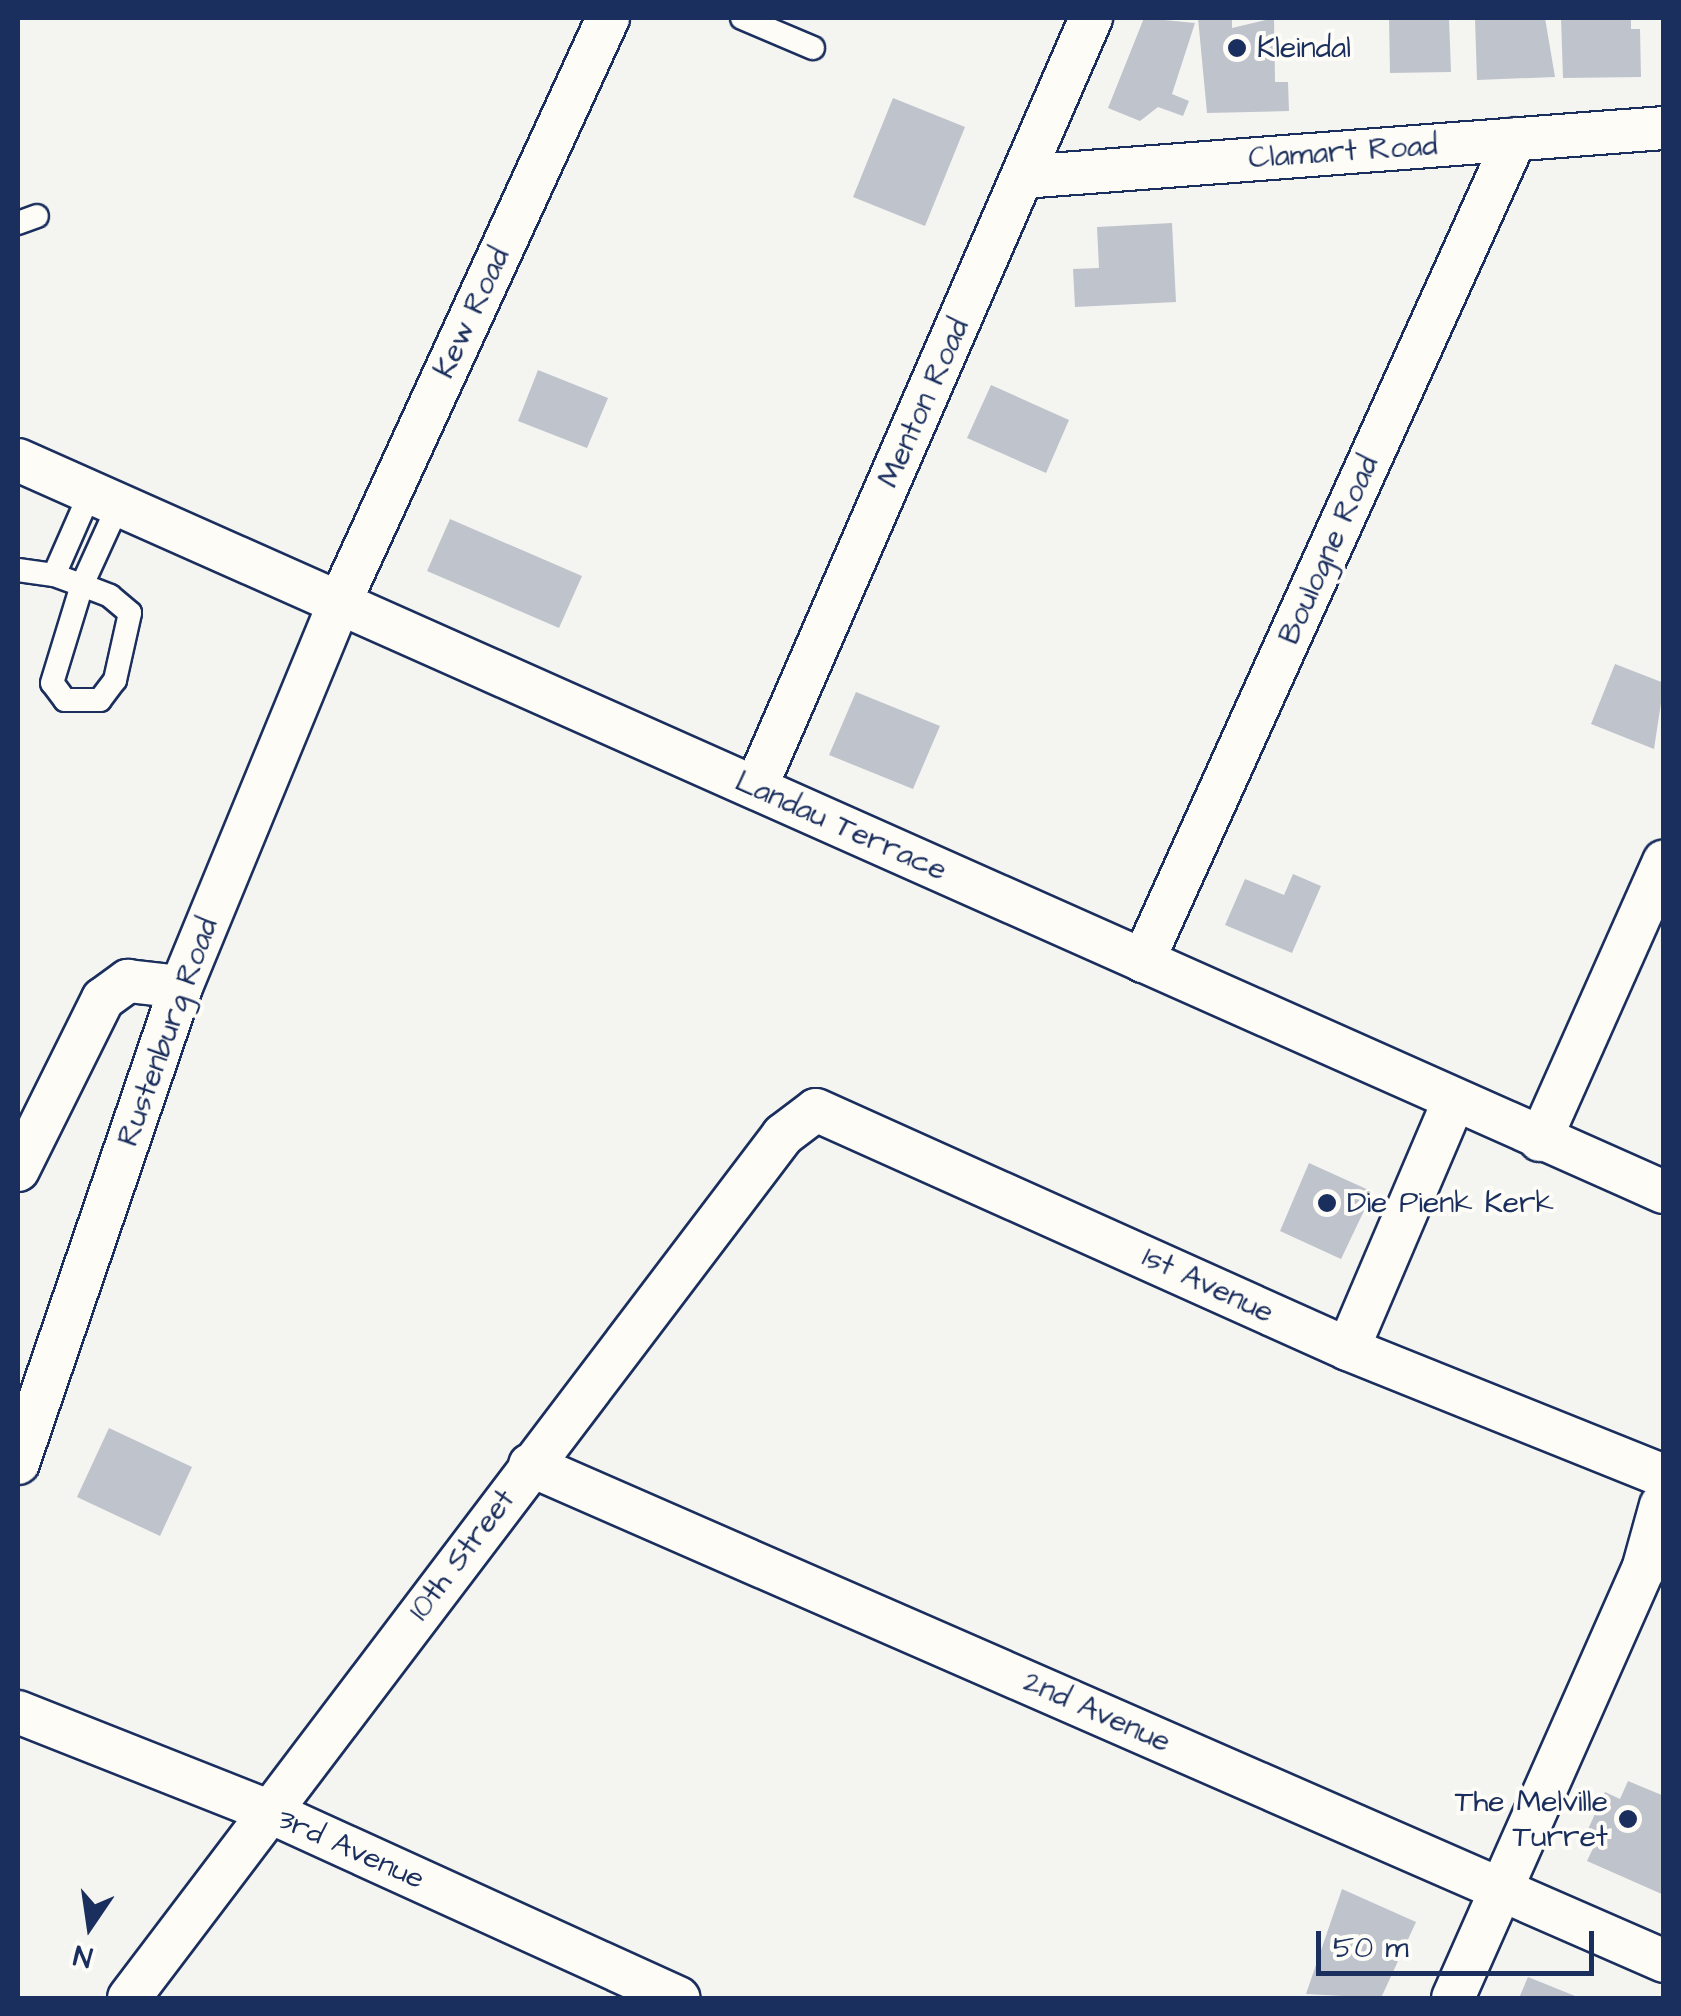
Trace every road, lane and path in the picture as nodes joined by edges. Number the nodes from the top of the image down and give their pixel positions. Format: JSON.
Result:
{"nodes":[{"id":1,"x":608,"y":18,"type":"edge"},
{"id":2,"x":742,"y":18,"type":"edge"},
{"id":3,"x":1092,"y":18,"type":"edge"},
{"id":4,"x":814,"y":48,"type":"dead end"},
{"id":5,"x":1664,"y":128,"type":"edge"},
{"id":6,"x":1515,"y":139,"type":"junction"},
{"id":7,"x":1023,"y":178,"type":"junction"},
{"id":8,"x":18,"y":460,"type":"edge"},
{"id":9,"x":104,"y":500,"type":"junction"},
{"id":10,"x":18,"y":570,"type":"edge"},
{"id":11,"x":54,"y":575,"type":"junction"},
{"id":12,"x":82,"y":586,"type":"junction"},
{"id":13,"x":337,"y":608,"type":"junction"},
{"id":14,"x":756,"y":787,"type":"junction"},
{"id":15,"x":1664,"y":861,"type":"edge"},
{"id":16,"x":1142,"y":961,"type":"junction"},
{"id":17,"x":181,"y":987,"type":"junction"},
{"id":18,"x":1454,"y":1103,"type":"junction"},
{"id":19,"x":802,"y":1117,"type":"joint"},
{"id":20,"x":1540,"y":1140,"type":"junction"},
{"id":21,"x":18,"y":1170,"type":"edge"},
{"id":22,"x":1664,"y":1192,"type":"edge"},
{"id":23,"x":1348,"y":1350,"type":"junction"},
{"id":24,"x":18,"y":1463,"type":"edge"},
{"id":25,"x":530,"y":1465,"type":"junction"},
{"id":26,"x":1660,"y":1511,"type":"edge"},
{"id":27,"x":18,"y":1712,"type":"edge"},
{"id":28,"x":270,"y":1812,"type":"junction"},
{"id":29,"x":1502,"y":1889,"type":"junction"},
{"id":30,"x":1664,"y":1961,"type":"edge"},
{"id":31,"x":129,"y":1998,"type":"edge"},
{"id":32,"x":679,"y":1998,"type":"edge"},
{"id":33,"x":1453,"y":1998,"type":"edge"}],
"edges":[{"from":1,"to":13,"type":"street","name":"Kew Road"},
{"from":2,"to":4,"type":"lane"},
{"from":3,"to":7,"type":"street","name":"Menton Road"},
{"from":5,"to":6,"type":"street","name":"Clamart Road"},
{"from":6,"to":7,"type":"street","name":"Clamart Road"},
{"from":6,"to":16,"type":"street","name":"Boulogne Road"},
{"from":7,"to":14,"type":"street","name":"Menton Road"},
{"from":8,"to":9,"type":"street","name":"Landau Terrace"},
{"from":9,"to":11,"type":"lane"},
{"from":9,"to":12,"type":"lane"},
{"from":9,"to":13,"type":"street","name":"Landau Terrace"},
{"from":10,"to":11,"type":"lane"},
{"from":11,"to":12,"type":"lane"},
{"from":12,"to":12,"type":"lane"},
{"from":13,"to":14,"type":"street","name":"Landau Terrace"},
{"from":13,"to":17,"type":"street","name":"Rustenburg Road"},
{"from":14,"to":16,"type":"street","name":"Landau Terrace"},
{"from":15,"to":20,"type":"street"},
{"from":16,"to":18,"type":"street","name":"Landau Terrace"},
{"from":17,"to":21,"type":"street"},
{"from":17,"to":24,"type":"street","name":"Rustenburg Road"},
{"from":18,"to":20,"type":"street","name":"Landau Terrace"},
{"from":18,"to":23,"type":"street"},
{"from":19,"to":23,"type":"street","name":"1st Avenue"},
{"from":19,"to":25,"type":"street","name":"10th Street"},
{"from":20,"to":22,"type":"street","name":"Landau Terrace"},
{"from":23,"to":26,"type":"street","name":"1st Avenue"},
{"from":25,"to":28,"type":"street","name":"10th Street"},
{"from":25,"to":29,"type":"street","name":"2nd Avenue"},
{"from":26,"to":29,"type":"street"},
{"from":27,"to":28,"type":"street","name":"3rd Avenue"},
{"from":28,"to":31,"type":"street","name":"10th Street"},
{"from":28,"to":32,"type":"street","name":"3rd Avenue"},
{"from":29,"to":30,"type":"street","name":"2nd Avenue"},
{"from":29,"to":33,"type":"street"}]}
